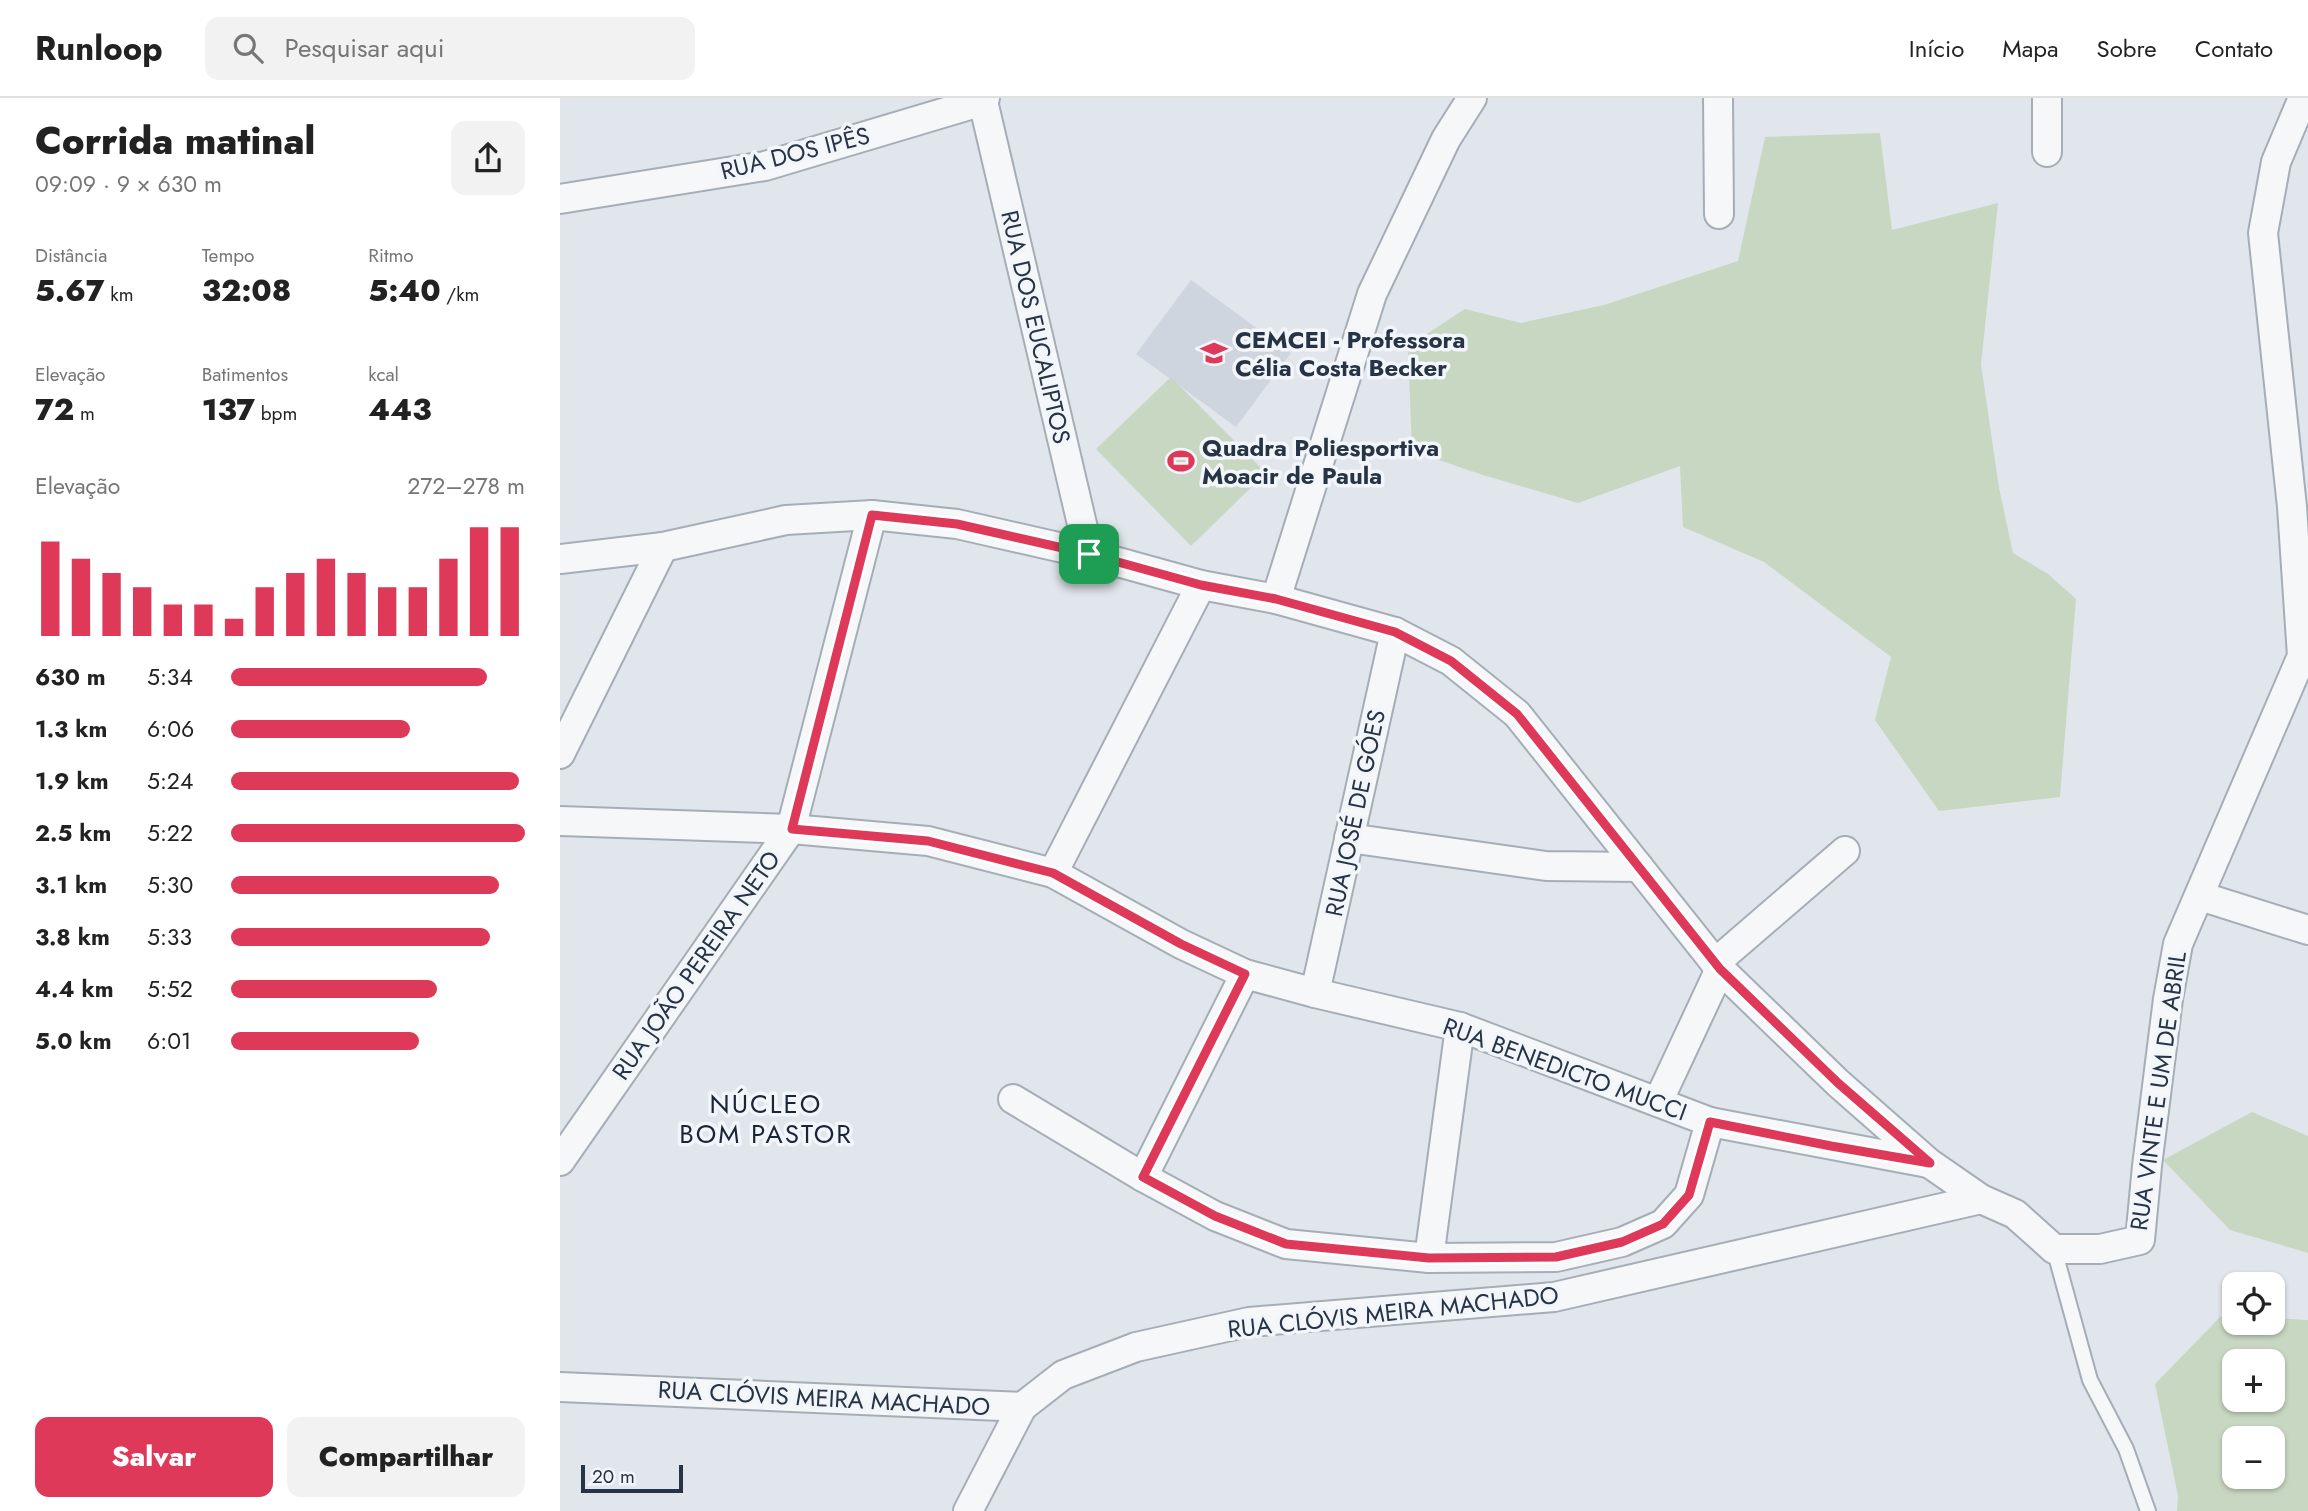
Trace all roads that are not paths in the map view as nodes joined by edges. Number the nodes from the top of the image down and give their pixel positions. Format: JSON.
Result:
{"nodes":[{"id":1,"x":1472,"y":98,"type":"edge"},
{"id":2,"x":1718,"y":98,"type":"edge"},
{"id":3,"x":2047,"y":98,"type":"edge"},
{"id":4,"x":2303,"y":98,"type":"edge"},
{"id":5,"x":984,"y":99,"type":"edge"},
{"id":6,"x":2047,"y":152,"type":"dead end"},
{"id":7,"x":560,"y":199,"type":"edge"},
{"id":8,"x":1718,"y":214,"type":"dead end"},
{"id":9,"x":872,"y":515,"type":"junction"},
{"id":10,"x":663,"y":547,"type":"junction"},
{"id":11,"x":1089,"y":554,"type":"junction"},
{"id":12,"x":560,"y":559,"type":"edge"},
{"id":13,"x":1201,"y":585,"type":"junction"},
{"id":14,"x":1276,"y":599,"type":"junction"},
{"id":15,"x":1395,"y":632,"type":"junction"},
{"id":16,"x":2305,"y":658,"type":"edge"},
{"id":17,"x":560,"y":754,"type":"edge"},
{"id":18,"x":560,"y":821,"type":"edge"},
{"id":19,"x":792,"y":829,"type":"junction"},
{"id":20,"x":1349,"y":838,"type":"junction"},
{"id":21,"x":1845,"y":851,"type":"dead end"},
{"id":22,"x":1639,"y":867,"type":"junction"},
{"id":23,"x":1053,"y":873,"type":"junction"},
{"id":24,"x":2200,"y":896,"type":"junction"},
{"id":25,"x":2308,"y":930,"type":"edge"},
{"id":26,"x":1718,"y":966,"type":"junction"},
{"id":27,"x":1245,"y":974,"type":"junction"},
{"id":28,"x":1315,"y":993,"type":"junction"},
{"id":29,"x":1460,"y":1027,"type":"junction"},
{"id":30,"x":1013,"y":1099,"type":"dead end"},
{"id":31,"x":1658,"y":1102,"type":"junction"},
{"id":32,"x":1710,"y":1122,"type":"junction"},
{"id":33,"x":560,"y":1161,"type":"edge"},
{"id":34,"x":1930,"y":1163,"type":"junction"},
{"id":35,"x":1143,"y":1177,"type":"junction"},
{"id":36,"x":1981,"y":1199,"type":"junction"},
{"id":37,"x":2054,"y":1249,"type":"junction"},
{"id":38,"x":1429,"y":1258,"type":"junction"},
{"id":39,"x":560,"y":1387,"type":"edge"},
{"id":40,"x":1022,"y":1407,"type":"junction"},
{"id":41,"x":968,"y":1511,"type":"edge"},
{"id":42,"x":2148,"y":1511,"type":"edge"}],
"edges":[{"from":1,"to":14,"type":"street"},
{"from":2,"to":8,"type":"street"},
{"from":3,"to":6,"type":"street"},
{"from":4,"to":16,"type":"street","name":"RUA VINTE E UM DE ABRIL"},
{"from":5,"to":7,"type":"street","name":"RUA DOS IPÊS"},
{"from":5,"to":11,"type":"street","name":"RUA DOS EUCALIPTOS"},
{"from":9,"to":10,"type":"street"},
{"from":9,"to":11,"type":"street"},
{"from":9,"to":19,"type":"street","name":"RUA JOÃO PEREIRA NETO"},
{"from":10,"to":12,"type":"street"},
{"from":10,"to":17,"type":"street"},
{"from":11,"to":13,"type":"street"},
{"from":13,"to":14,"type":"street"},
{"from":13,"to":23,"type":"street"},
{"from":14,"to":15,"type":"street"},
{"from":15,"to":20,"type":"street","name":"RUA JOSÉ DE GÓES"},
{"from":15,"to":22,"type":"street"},
{"from":16,"to":24,"type":"street","name":"RUA VINTE E UM DE ABRIL"},
{"from":18,"to":19,"type":"street","name":"RUA BENEDICTO MUCCI"},
{"from":19,"to":23,"type":"street","name":"RUA BENEDICTO MUCCI"},
{"from":19,"to":33,"type":"street","name":"RUA JOÃO PEREIRA NETO"},
{"from":20,"to":22,"type":"street"},
{"from":20,"to":28,"type":"street","name":"RUA JOSÉ DE GÓES"},
{"from":21,"to":26,"type":"street"},
{"from":22,"to":26,"type":"street"},
{"from":23,"to":27,"type":"street","name":"RUA BENEDICTO MUCCI"},
{"from":24,"to":25,"type":"street"},
{"from":24,"to":37,"type":"street","name":"RUA VINTE E UM DE ABRIL"},
{"from":26,"to":31,"type":"street"},
{"from":26,"to":34,"type":"street"},
{"from":27,"to":28,"type":"street","name":"RUA BENEDICTO MUCCI"},
{"from":27,"to":35,"type":"street"},
{"from":28,"to":29,"type":"street","name":"RUA BENEDICTO MUCCI"},
{"from":29,"to":31,"type":"street","name":"RUA BENEDICTO MUCCI"},
{"from":29,"to":38,"type":"street"},
{"from":30,"to":35,"type":"street"},
{"from":31,"to":32,"type":"street","name":"RUA BENEDICTO MUCCI"},
{"from":32,"to":34,"type":"street","name":"RUA BENEDICTO MUCCI"},
{"from":32,"to":38,"type":"street"},
{"from":34,"to":36,"type":"street"},
{"from":35,"to":38,"type":"street"},
{"from":36,"to":37,"type":"street"},
{"from":36,"to":40,"type":"street","name":"RUA CLÓVIS MEIRA MACHADO"},
{"from":37,"to":42,"type":"lane"},
{"from":39,"to":40,"type":"street","name":"RUA CLÓVIS MEIRA MACHADO"},
{"from":40,"to":41,"type":"street"}]}
